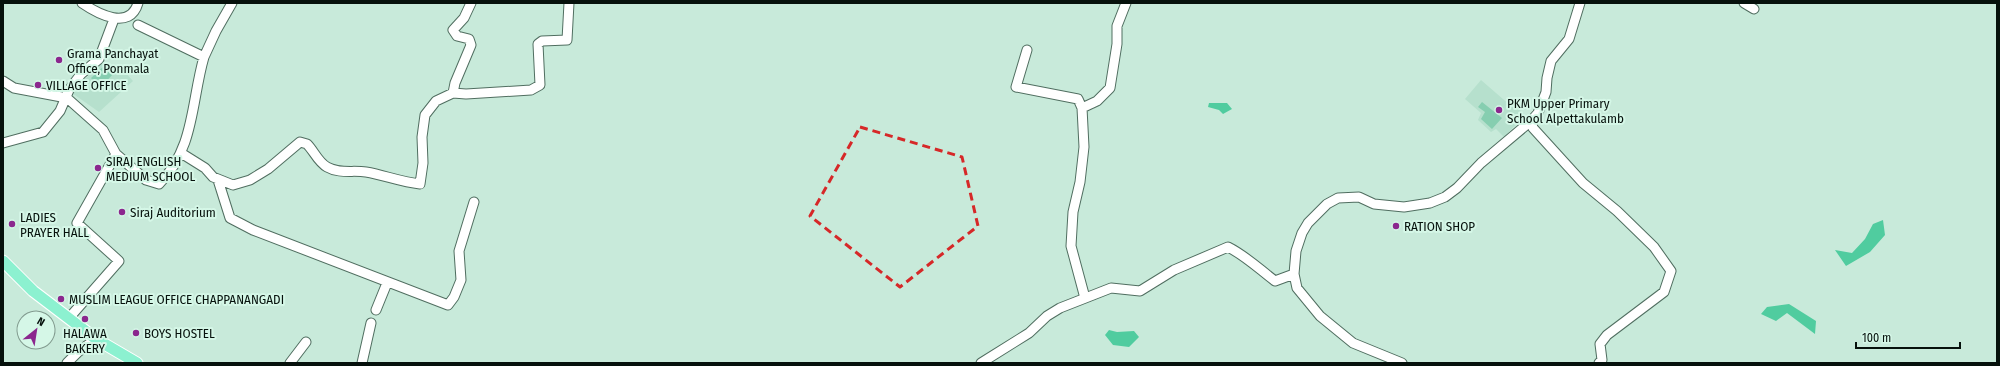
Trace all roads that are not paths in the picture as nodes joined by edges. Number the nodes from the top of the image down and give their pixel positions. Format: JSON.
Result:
{"nodes":[{"id":1,"x":82,"y":3,"type":"edge"},
{"id":2,"x":138,"y":3,"type":"edge"},
{"id":3,"x":232,"y":3,"type":"edge"},
{"id":4,"x":471,"y":3,"type":"edge"},
{"id":5,"x":569,"y":3,"type":"edge"},
{"id":6,"x":1126,"y":3,"type":"edge"},
{"id":7,"x":1580,"y":3,"type":"edge"},
{"id":8,"x":1744,"y":3,"type":"edge"},
{"id":9,"x":1754,"y":9,"type":"dead end"},
{"id":10,"x":114,"y":19,"type":"junction"},
{"id":11,"x":138,"y":25,"type":"dead end"},
{"id":12,"x":1027,"y":50,"type":"dead end"},
{"id":13,"x":204,"y":57,"type":"junction"},
{"id":14,"x":3,"y":81,"type":"edge"},
{"id":15,"x":453,"y":93,"type":"junction"},
{"id":16,"x":67,"y":98,"type":"junction"},
{"id":17,"x":1082,"y":108,"type":"junction"},
{"id":18,"x":1530,"y":121,"type":"junction"},
{"id":19,"x":3,"y":143,"type":"edge"},
{"id":20,"x":181,"y":153,"type":"junction"},
{"id":21,"x":116,"y":154,"type":"junction"},
{"id":22,"x":218,"y":180,"type":"junction"},
{"id":23,"x":474,"y":202,"type":"dead end"},
{"id":24,"x":3,"y":261,"type":"edge"},
{"id":25,"x":1294,"y":274,"type":"junction"},
{"id":26,"x":387,"y":283,"type":"junction"},
{"id":27,"x":1086,"y":298,"type":"junction"},
{"id":28,"x":376,"y":310,"type":"dead end"},
{"id":29,"x":69,"y":318,"type":"junction"},
{"id":30,"x":371,"y":323,"type":"dead end"},
{"id":31,"x":96,"y":339,"type":"junction"},
{"id":32,"x":306,"y":342,"type":"dead end"},
{"id":33,"x":67,"y":363,"type":"edge"},
{"id":34,"x":137,"y":363,"type":"edge"},
{"id":35,"x":290,"y":363,"type":"edge"},
{"id":36,"x":362,"y":363,"type":"edge"},
{"id":37,"x":982,"y":363,"type":"edge"},
{"id":38,"x":1402,"y":363,"type":"edge"},
{"id":39,"x":1599,"y":363,"type":"edge"}],
"edges":[{"from":1,"to":10,"type":"street"},
{"from":2,"to":10,"type":"street"},
{"from":3,"to":13,"type":"street"},
{"from":4,"to":15,"type":"street"},
{"from":5,"to":15,"type":"street"},
{"from":6,"to":17,"type":"street"},
{"from":7,"to":18,"type":"street"},
{"from":8,"to":9,"type":"street"},
{"from":10,"to":16,"type":"street"},
{"from":11,"to":13,"type":"street"},
{"from":12,"to":17,"type":"street"},
{"from":13,"to":20,"type":"street"},
{"from":14,"to":16,"type":"street"},
{"from":15,"to":22,"type":"street"},
{"from":16,"to":19,"type":"street"},
{"from":16,"to":21,"type":"street"},
{"from":17,"to":27,"type":"street"},
{"from":18,"to":25,"type":"street"},
{"from":18,"to":39,"type":"street"},
{"from":20,"to":21,"type":"street"},
{"from":20,"to":22,"type":"street"},
{"from":21,"to":29,"type":"street"},
{"from":22,"to":26,"type":"street"},
{"from":23,"to":26,"type":"street"},
{"from":24,"to":29,"type":"main road"},
{"from":25,"to":27,"type":"street"},
{"from":25,"to":38,"type":"street"},
{"from":26,"to":28,"type":"street"},
{"from":27,"to":37,"type":"street"},
{"from":29,"to":31,"type":"main road"},
{"from":30,"to":36,"type":"street"},
{"from":31,"to":33,"type":"street"},
{"from":31,"to":34,"type":"main road"},
{"from":32,"to":35,"type":"street"}]}
